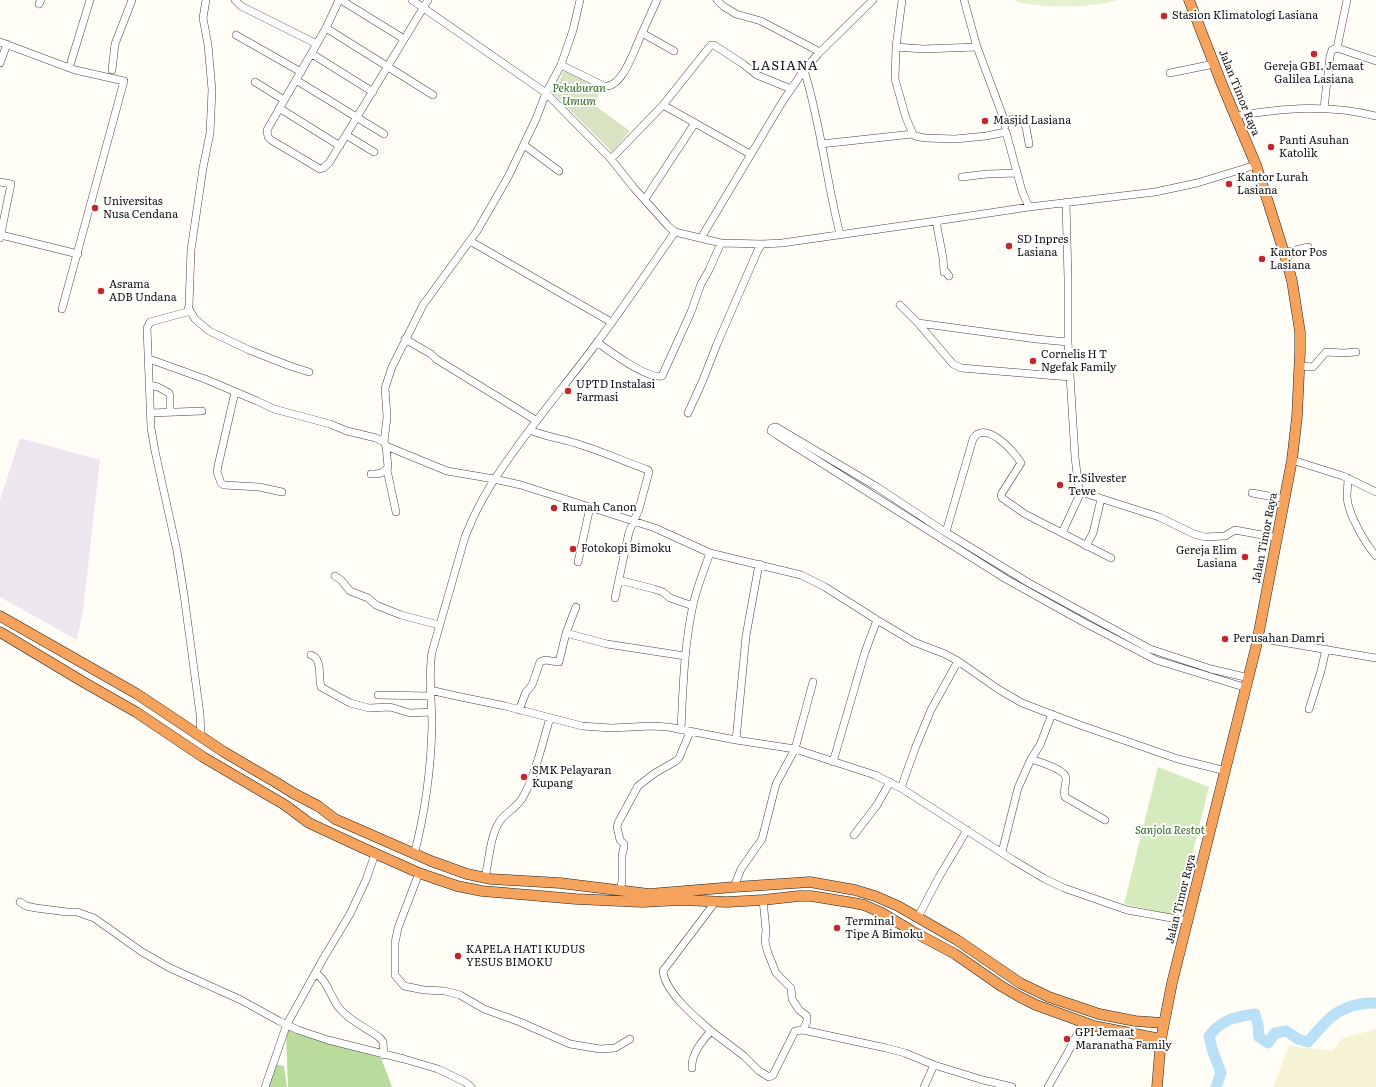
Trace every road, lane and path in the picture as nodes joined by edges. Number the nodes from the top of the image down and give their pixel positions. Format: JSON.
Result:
{"nodes":[{"id":1,"x":90,"y":0,"type":"edge"},
{"id":2,"x":132,"y":0,"type":"edge"},
{"id":3,"x":206,"y":0,"type":"edge"},
{"id":4,"x":235,"y":0,"type":"edge"},
{"id":5,"x":340,"y":0,"type":"edge"},
{"id":6,"x":412,"y":0,"type":"edge"},
{"id":7,"x":428,"y":0,"type":"edge"},
{"id":8,"x":580,"y":0,"type":"edge"},
{"id":9,"x":657,"y":0,"type":"edge"},
{"id":10,"x":718,"y":0,"type":"edge"},
{"id":11,"x":873,"y":0,"type":"edge"},
{"id":12,"x":902,"y":0,"type":"edge"},
{"id":13,"x":964,"y":0,"type":"edge"},
{"id":14,"x":1189,"y":0,"type":"edge"},
{"id":15,"x":1347,"y":0,"type":"edge"},
{"id":16,"x":423,"y":8,"type":"junction"},
{"id":17,"x":326,"y":28,"type":"junction"},
{"id":18,"x":642,"y":33,"type":"junction"},
{"id":19,"x":236,"y":35,"type":"dead end"},
{"id":20,"x":404,"y":39,"type":"junction"},
{"id":21,"x":3,"y":43,"type":"edge"},
{"id":22,"x":317,"y":44,"type":"junction"},
{"id":23,"x":896,"y":47,"type":"junction"},
{"id":24,"x":977,"y":47,"type":"junction"},
{"id":25,"x":1337,"y":48,"type":"junction"},
{"id":26,"x":674,"y":51,"type":"dead end"},
{"id":27,"x":820,"y":52,"type":"junction"},
{"id":28,"x":312,"y":54,"type":"junction"},
{"id":29,"x":1376,"y":61,"type":"edge"},
{"id":30,"x":71,"y":62,"type":"dead end"},
{"id":31,"x":0,"y":63,"type":"edge"},
{"id":32,"x":1214,"y":64,"type":"junction"},
{"id":33,"x":561,"y":65,"type":"junction"},
{"id":34,"x":388,"y":66,"type":"junction"},
{"id":35,"x":112,"y":70,"type":"dead end"},
{"id":36,"x":804,"y":70,"type":"junction"},
{"id":37,"x":301,"y":72,"type":"junction"},
{"id":38,"x":1170,"y":73,"type":"dead end"},
{"id":39,"x":296,"y":80,"type":"junction"},
{"id":40,"x":255,"y":82,"type":"dead end"},
{"id":41,"x":791,"y":89,"type":"junction"},
{"id":42,"x":373,"y":92,"type":"junction"},
{"id":43,"x":546,"y":93,"type":"junction"},
{"id":44,"x":433,"y":95,"type":"dead end"},
{"id":45,"x":284,"y":100,"type":"junction"},
{"id":46,"x":663,"y":105,"type":"junction"},
{"id":47,"x":279,"y":108,"type":"junction"},
{"id":48,"x":1324,"y":108,"type":"junction"},
{"id":49,"x":1235,"y":116,"type":"junction"},
{"id":50,"x":1376,"y":116,"type":"edge"},
{"id":51,"x":357,"y":118,"type":"junction"},
{"id":52,"x":1005,"y":122,"type":"junction"},
{"id":53,"x":695,"y":123,"type":"junction"},
{"id":54,"x":1006,"y":132,"type":"junction"},
{"id":55,"x":384,"y":134,"type":"dead end"},
{"id":56,"x":913,"y":134,"type":"junction"},
{"id":57,"x":346,"y":135,"type":"junction"},
{"id":58,"x":821,"y":144,"type":"junction"},
{"id":59,"x":1030,"y":144,"type":"dead end"},
{"id":60,"x":524,"y":145,"type":"junction"},
{"id":61,"x":340,"y":146,"type":"junction"},
{"id":62,"x":374,"y":152,"type":"dead end"},
{"id":63,"x":750,"y":154,"type":"junction"},
{"id":64,"x":611,"y":159,"type":"junction"},
{"id":65,"x":1256,"y":165,"type":"junction"},
{"id":66,"x":559,"y":171,"type":"dead end"},
{"id":67,"x":1017,"y":173,"type":"junction"},
{"id":68,"x":962,"y":177,"type":"dead end"},
{"id":69,"x":0,"y":182,"type":"edge"},
{"id":70,"x":645,"y":199,"type":"junction"},
{"id":71,"x":1066,"y":202,"type":"junction"},
{"id":72,"x":1029,"y":206,"type":"junction"},
{"id":73,"x":936,"y":222,"type":"junction"},
{"id":74,"x":675,"y":232,"type":"junction"},
{"id":75,"x":840,"y":234,"type":"junction"},
{"id":76,"x":0,"y":236,"type":"edge"},
{"id":77,"x":701,"y":238,"type":"junction"},
{"id":78,"x":470,"y":241,"type":"junction"},
{"id":79,"x":721,"y":243,"type":"junction"},
{"id":80,"x":762,"y":244,"type":"junction"},
{"id":81,"x":1308,"y":247,"type":"dead end"},
{"id":82,"x":1284,"y":253,"type":"junction"},
{"id":83,"x":78,"y":254,"type":"junction"},
{"id":84,"x":949,"y":276,"type":"dead end"},
{"id":85,"x":900,"y":305,"type":"dead end"},
{"id":86,"x":62,"y":309,"type":"dead end"},
{"id":87,"x":189,"y":309,"type":"junction"},
{"id":88,"x":611,"y":322,"type":"junction"},
{"id":89,"x":918,"y":323,"type":"junction"},
{"id":90,"x":405,"y":339,"type":"junction"},
{"id":91,"x":597,"y":342,"type":"junction"},
{"id":92,"x":1068,"y":342,"type":"junction"},
{"id":93,"x":1356,"y":352,"type":"dead end"},
{"id":94,"x":148,"y":360,"type":"junction"},
{"id":95,"x":1300,"y":366,"type":"junction"},
{"id":96,"x":309,"y":372,"type":"dead end"},
{"id":97,"x":1070,"y":377,"type":"junction"},
{"id":98,"x":149,"y":385,"type":"junction"},
{"id":99,"x":235,"y":392,"type":"junction"},
{"id":100,"x":170,"y":411,"type":"junction"},
{"id":101,"x":202,"y":411,"type":"dead end"},
{"id":102,"x":151,"y":413,"type":"junction"},
{"id":103,"x":688,"y":413,"type":"dead end"},
{"id":104,"x":537,"y":421,"type":"junction"},
{"id":105,"x":530,"y":430,"type":"junction"},
{"id":106,"x":385,"y":444,"type":"junction"},
{"id":107,"x":1292,"y":460,"type":"junction"},
{"id":108,"x":387,"y":470,"type":"junction"},
{"id":109,"x":371,"y":474,"type":"dead end"},
{"id":110,"x":1348,"y":478,"type":"junction"},
{"id":111,"x":494,"y":479,"type":"junction"},
{"id":112,"x":282,"y":492,"type":"dead end"},
{"id":113,"x":1081,"y":492,"type":"junction"},
{"id":114,"x":1376,"y":492,"type":"edge"},
{"id":115,"x":1252,"y":493,"type":"dead end"},
{"id":116,"x":1101,"y":499,"type":"junction"},
{"id":117,"x":1285,"y":499,"type":"junction"},
{"id":118,"x":590,"y":508,"type":"junction"},
{"id":119,"x":396,"y":512,"type":"dead end"},
{"id":120,"x":633,"y":521,"type":"junction"},
{"id":121,"x":946,"y":532,"type":"junction"},
{"id":122,"x":1062,"y":533,"type":"junction"},
{"id":123,"x":1278,"y":538,"type":"junction"},
{"id":124,"x":1086,"y":546,"type":"junction"},
{"id":125,"x":710,"y":553,"type":"junction"},
{"id":126,"x":1376,"y":556,"type":"edge"},
{"id":127,"x":1111,"y":558,"type":"dead end"},
{"id":128,"x":578,"y":562,"type":"dead end"},
{"id":129,"x":759,"y":564,"type":"junction"},
{"id":130,"x":335,"y":576,"type":"dead end"},
{"id":131,"x":619,"y":580,"type":"junction"},
{"id":132,"x":1029,"y":583,"type":"junction"},
{"id":133,"x":1026,"y":590,"type":"junction"},
{"id":134,"x":615,"y":598,"type":"dead end"},
{"id":135,"x":693,"y":606,"type":"junction"},
{"id":136,"x":576,"y":607,"type":"dead end"},
{"id":137,"x":0,"y":616,"type":"edge"},
{"id":138,"x":877,"y":620,"type":"junction"},
{"id":139,"x":439,"y":625,"type":"junction"},
{"id":140,"x":21,"y":629,"type":"junction"},
{"id":141,"x":0,"y":632,"type":"edge"},
{"id":142,"x":566,"y":633,"type":"junction"},
{"id":143,"x":1258,"y":638,"type":"junction"},
{"id":144,"x":14,"y":641,"type":"junction"},
{"id":145,"x":1326,"y":649,"type":"junction"},
{"id":146,"x":311,"y":655,"type":"dead end"},
{"id":147,"x":685,"y":656,"type":"junction"},
{"id":148,"x":1376,"y":658,"type":"edge"},
{"id":149,"x":958,"y":661,"type":"junction"},
{"id":150,"x":813,"y":682,"type":"dead end"},
{"id":151,"x":1248,"y":683,"type":"junction"},
{"id":152,"x":431,"y":693,"type":"junction"},
{"id":153,"x":378,"y":696,"type":"dead end"},
{"id":154,"x":1309,"y":709,"type":"dead end"},
{"id":155,"x":519,"y":710,"type":"junction"},
{"id":156,"x":432,"y":712,"type":"junction"},
{"id":157,"x":1052,"y":714,"type":"junction"},
{"id":158,"x":550,"y":718,"type":"junction"},
{"id":159,"x":681,"y":730,"type":"junction"},
{"id":160,"x":690,"y":732,"type":"junction"},
{"id":161,"x":201,"y":737,"type":"junction"},
{"id":162,"x":736,"y":740,"type":"junction"},
{"id":163,"x":795,"y":749,"type":"junction"},
{"id":164,"x":230,"y":755,"type":"junction"},
{"id":165,"x":1031,"y":759,"type":"junction"},
{"id":166,"x":833,"y":762,"type":"junction"},
{"id":167,"x":221,"y":768,"type":"junction"},
{"id":168,"x":1226,"y":771,"type":"junction"},
{"id":169,"x":890,"y":782,"type":"junction"},
{"id":170,"x":901,"y":788,"type":"junction"},
{"id":171,"x":1105,"y":820,"type":"dead end"},
{"id":172,"x":967,"y":830,"type":"junction"},
{"id":173,"x":854,"y":835,"type":"dead end"},
{"id":174,"x":1002,"y":852,"type":"junction"},
{"id":175,"x":376,"y":854,"type":"junction"},
{"id":176,"x":414,"y":855,"type":"junction"},
{"id":177,"x":419,"y":873,"type":"junction"},
{"id":178,"x":485,"y":878,"type":"junction"},
{"id":179,"x":522,"y":882,"type":"junction"},
{"id":180,"x":833,"y":885,"type":"junction"},
{"id":181,"x":730,"y":887,"type":"junction"},
{"id":182,"x":620,"y":890,"type":"junction"},
{"id":183,"x":521,"y":895,"type":"junction"},
{"id":184,"x":830,"y":899,"type":"junction"},
{"id":185,"x":763,"y":900,"type":"junction"},
{"id":186,"x":716,"y":901,"type":"junction"},
{"id":187,"x":20,"y":902,"type":"dead end"},
{"id":188,"x":727,"y":902,"type":"junction"},
{"id":189,"x":918,"y":917,"type":"junction"},
{"id":190,"x":1188,"y":921,"type":"junction"},
{"id":191,"x":316,"y":973,"type":"junction"},
{"id":192,"x":1011,"y":978,"type":"junction"},
{"id":193,"x":1004,"y":988,"type":"junction"},
{"id":194,"x":1083,"y":1022,"type":"junction"},
{"id":195,"x":287,"y":1024,"type":"junction"},
{"id":196,"x":1164,"y":1024,"type":"junction"},
{"id":197,"x":803,"y":1030,"type":"junction"},
{"id":198,"x":711,"y":1031,"type":"junction"},
{"id":199,"x":630,"y":1039,"type":"dead end"},
{"id":200,"x":1161,"y":1039,"type":"junction"},
{"id":201,"x":384,"y":1055,"type":"junction"},
{"id":202,"x":934,"y":1066,"type":"junction"},
{"id":203,"x":692,"y":1068,"type":"dead end"},
{"id":204,"x":466,"y":1085,"type":"edge"},
{"id":205,"x":265,"y":1087,"type":"edge"},
{"id":206,"x":924,"y":1087,"type":"edge"},
{"id":207,"x":1012,"y":1087,"type":"edge"},
{"id":208,"x":1048,"y":1087,"type":"edge"},
{"id":209,"x":1157,"y":1087,"type":"edge"}],
"edges":[{"from":1,"to":30,"type":"street"},
{"from":2,"to":35,"type":"street"},
{"from":3,"to":87,"type":"street"},
{"from":4,"to":22,"type":"street"},
{"from":5,"to":17,"type":"street"},
{"from":5,"to":20,"type":"street"},
{"from":6,"to":16,"type":"street"},
{"from":7,"to":16,"type":"street"},
{"from":8,"to":33,"type":"street"},
{"from":9,"to":18,"type":"street"},
{"from":10,"to":27,"type":"street"},
{"from":11,"to":27,"type":"street"},
{"from":12,"to":23,"type":"street"},
{"from":13,"to":24,"type":"street"},
{"from":14,"to":32,"type":"highway","name":"Jalan Timor Raya"},
{"from":15,"to":25,"type":"street"},
{"from":16,"to":20,"type":"street"},
{"from":16,"to":43,"type":"street"},
{"from":17,"to":22,"type":"street"},
{"from":17,"to":34,"type":"street"},
{"from":18,"to":26,"type":"street"},
{"from":18,"to":33,"type":"street"},
{"from":19,"to":37,"type":"street"},
{"from":20,"to":34,"type":"street"},
{"from":21,"to":31,"type":"street"},
{"from":21,"to":83,"type":"street"},
{"from":22,"to":28,"type":"street"},
{"from":23,"to":24,"type":"street"},
{"from":23,"to":56,"type":"street"},
{"from":24,"to":52,"type":"street"},
{"from":25,"to":29,"type":"street"},
{"from":25,"to":48,"type":"street"},
{"from":27,"to":36,"type":"street"},
{"from":28,"to":37,"type":"street"},
{"from":28,"to":42,"type":"street"},
{"from":32,"to":38,"type":"street"},
{"from":32,"to":49,"type":"highway","name":"Jalan Timor Raya"},
{"from":33,"to":43,"type":"street"},
{"from":34,"to":42,"type":"street"},
{"from":34,"to":44,"type":"street"},
{"from":36,"to":41,"type":"street"},
{"from":36,"to":58,"type":"street"},
{"from":37,"to":39,"type":"street"},
{"from":39,"to":45,"type":"street"},
{"from":39,"to":51,"type":"street"},
{"from":40,"to":45,"type":"street"},
{"from":41,"to":46,"type":"street"},
{"from":41,"to":63,"type":"street"},
{"from":42,"to":51,"type":"street"},
{"from":43,"to":60,"type":"street"},
{"from":43,"to":64,"type":"street"},
{"from":45,"to":47,"type":"street"},
{"from":46,"to":53,"type":"street"},
{"from":46,"to":64,"type":"street"},
{"from":47,"to":61,"type":"street"},
{"from":47,"to":61,"type":"street"},
{"from":48,"to":49,"type":"street"},
{"from":48,"to":50,"type":"street"},
{"from":49,"to":65,"type":"highway","name":"Jalan Timor Raya"},
{"from":51,"to":55,"type":"street"},
{"from":51,"to":57,"type":"street"},
{"from":52,"to":54,"type":"street"},
{"from":52,"to":59,"type":"street"},
{"from":53,"to":63,"type":"street"},
{"from":53,"to":70,"type":"street"},
{"from":54,"to":56,"type":"street"},
{"from":54,"to":67,"type":"street"},
{"from":56,"to":58,"type":"street"},
{"from":57,"to":61,"type":"street"},
{"from":57,"to":62,"type":"street"},
{"from":58,"to":75,"type":"street"},
{"from":60,"to":66,"type":"street"},
{"from":60,"to":78,"type":"street"},
{"from":63,"to":77,"type":"street"},
{"from":64,"to":70,"type":"street"},
{"from":65,"to":71,"type":"street"},
{"from":65,"to":82,"type":"highway","name":"Jalan Timor Raya"},
{"from":67,"to":68,"type":"street"},
{"from":67,"to":72,"type":"street"},
{"from":69,"to":76,"type":"street"},
{"from":70,"to":74,"type":"street"},
{"from":71,"to":72,"type":"street"},
{"from":71,"to":92,"type":"street"},
{"from":72,"to":73,"type":"street"},
{"from":73,"to":75,"type":"street"},
{"from":73,"to":84,"type":"street"},
{"from":74,"to":77,"type":"street"},
{"from":74,"to":88,"type":"street"},
{"from":75,"to":80,"type":"street"},
{"from":76,"to":83,"type":"street"},
{"from":77,"to":79,"type":"street"},
{"from":78,"to":88,"type":"street"},
{"from":78,"to":90,"type":"street"},
{"from":79,"to":80,"type":"street"},
{"from":79,"to":91,"type":"street"},
{"from":80,"to":103,"type":"street"},
{"from":81,"to":82,"type":"street"},
{"from":82,"to":95,"type":"highway","name":"Jalan Timor Raya"},
{"from":83,"to":86,"type":"street"},
{"from":85,"to":89,"type":"street"},
{"from":87,"to":94,"type":"street"},
{"from":87,"to":96,"type":"street"},
{"from":88,"to":91,"type":"street"},
{"from":89,"to":92,"type":"street"},
{"from":89,"to":97,"type":"street"},
{"from":90,"to":104,"type":"street"},
{"from":90,"to":106,"type":"street"},
{"from":91,"to":104,"type":"street"},
{"from":92,"to":97,"type":"street"},
{"from":93,"to":95,"type":"street"},
{"from":94,"to":98,"type":"street"},
{"from":94,"to":99,"type":"street"},
{"from":95,"to":107,"type":"highway","name":"Jalan Timor Raya"},
{"from":97,"to":113,"type":"street"},
{"from":98,"to":100,"type":"street"},
{"from":98,"to":102,"type":"street"},
{"from":99,"to":106,"type":"street"},
{"from":99,"to":112,"type":"street"},
{"from":100,"to":101,"type":"street"},
{"from":100,"to":102,"type":"street"},
{"from":102,"to":161,"type":"street"},
{"from":104,"to":105,"type":"street"},
{"from":105,"to":111,"type":"street"},
{"from":105,"to":120,"type":"street"},
{"from":106,"to":108,"type":"street"},
{"from":106,"to":111,"type":"street"},
{"from":107,"to":110,"type":"street"},
{"from":107,"to":117,"type":"highway","name":"Jalan Timor Raya"},
{"from":108,"to":109,"type":"street"},
{"from":108,"to":119,"type":"street"},
{"from":110,"to":114,"type":"street"},
{"from":110,"to":126,"type":"street"},
{"from":111,"to":118,"type":"street"},
{"from":111,"to":139,"type":"street"},
{"from":113,"to":116,"type":"street"},
{"from":113,"to":122,"type":"street"},
{"from":115,"to":117,"type":"street"},
{"from":116,"to":123,"type":"street"},
{"from":116,"to":124,"type":"street"},
{"from":117,"to":123,"type":"highway","name":"Jalan Timor Raya"},
{"from":118,"to":120,"type":"street"},
{"from":118,"to":128,"type":"street"},
{"from":120,"to":125,"type":"street"},
{"from":120,"to":131,"type":"street"},
{"from":121,"to":122,"type":"street"},
{"from":121,"to":132,"type":"street"},
{"from":121,"to":133,"type":"street"},
{"from":122,"to":124,"type":"street"},
{"from":123,"to":143,"type":"highway","name":"Jalan Timor Raya"},
{"from":124,"to":127,"type":"street"},
{"from":125,"to":129,"type":"street"},
{"from":125,"to":135,"type":"street"},
{"from":129,"to":138,"type":"street"},
{"from":129,"to":162,"type":"street"},
{"from":130,"to":139,"type":"street"},
{"from":131,"to":134,"type":"street"},
{"from":131,"to":135,"type":"street"},
{"from":132,"to":133,"type":"street"},
{"from":132,"to":151,"type":"street"},
{"from":133,"to":151,"type":"street"},
{"from":135,"to":147,"type":"street"},
{"from":136,"to":142,"type":"street"},
{"from":137,"to":140,"type":"highway"},
{"from":138,"to":149,"type":"street"},
{"from":138,"to":166,"type":"street"},
{"from":139,"to":152,"type":"street"},
{"from":140,"to":144,"type":"highway"},
{"from":140,"to":161,"type":"highway"},
{"from":141,"to":144,"type":"highway"},
{"from":142,"to":147,"type":"street"},
{"from":142,"to":155,"type":"street"},
{"from":143,"to":145,"type":"street"},
{"from":143,"to":151,"type":"highway","name":"Jalan Timor Raya"},
{"from":144,"to":167,"type":"highway"},
{"from":145,"to":148,"type":"street"},
{"from":145,"to":154,"type":"street"},
{"from":146,"to":156,"type":"street"},
{"from":147,"to":159,"type":"street"},
{"from":149,"to":157,"type":"street"},
{"from":149,"to":170,"type":"street"},
{"from":150,"to":163,"type":"street"},
{"from":151,"to":168,"type":"highway","name":"Jalan Timor Raya"},
{"from":152,"to":153,"type":"street"},
{"from":152,"to":155,"type":"street"},
{"from":152,"to":156,"type":"street"},
{"from":155,"to":158,"type":"street"},
{"from":156,"to":176,"type":"street"},
{"from":157,"to":165,"type":"street"},
{"from":157,"to":168,"type":"street"},
{"from":158,"to":159,"type":"street"},
{"from":158,"to":178,"type":"street"},
{"from":159,"to":160,"type":"street"},
{"from":160,"to":162,"type":"street"},
{"from":160,"to":182,"type":"street"},
{"from":161,"to":164,"type":"highway"},
{"from":162,"to":163,"type":"street"},
{"from":163,"to":166,"type":"street"},
{"from":163,"to":181,"type":"street"},
{"from":164,"to":167,"type":"highway"},
{"from":164,"to":176,"type":"highway"},
{"from":165,"to":171,"type":"street"},
{"from":165,"to":174,"type":"street"},
{"from":166,"to":169,"type":"street"},
{"from":167,"to":175,"type":"highway"},
{"from":168,"to":190,"type":"highway","name":"Jalan Timor Raya"},
{"from":169,"to":170,"type":"street"},
{"from":169,"to":173,"type":"street"},
{"from":170,"to":172,"type":"street"},
{"from":172,"to":174,"type":"street"},
{"from":172,"to":189,"type":"street"},
{"from":174,"to":190,"type":"street"},
{"from":175,"to":177,"type":"highway"},
{"from":175,"to":191,"type":"street"},
{"from":176,"to":178,"type":"highway"},
{"from":177,"to":183,"type":"highway"},
{"from":177,"to":199,"type":"street"},
{"from":178,"to":179,"type":"highway"},
{"from":179,"to":182,"type":"highway"},
{"from":179,"to":183,"type":"highway"},
{"from":180,"to":181,"type":"highway"},
{"from":180,"to":184,"type":"highway"},
{"from":180,"to":189,"type":"highway"},
{"from":181,"to":182,"type":"highway"},
{"from":181,"to":188,"type":"highway"},
{"from":183,"to":186,"type":"highway"},
{"from":184,"to":185,"type":"highway"},
{"from":184,"to":193,"type":"highway"},
{"from":185,"to":188,"type":"highway"},
{"from":185,"to":197,"type":"street"},
{"from":186,"to":188,"type":"highway"},
{"from":186,"to":198,"type":"street"},
{"from":187,"to":195,"type":"street"},
{"from":189,"to":192,"type":"highway"},
{"from":190,"to":196,"type":"highway","name":"Jalan Timor Raya"},
{"from":191,"to":195,"type":"street"},
{"from":191,"to":201,"type":"street"},
{"from":192,"to":193,"type":"highway"},
{"from":192,"to":196,"type":"highway"},
{"from":193,"to":194,"type":"highway"},
{"from":194,"to":200,"type":"highway"},
{"from":194,"to":208,"type":"street"},
{"from":195,"to":201,"type":"street"},
{"from":195,"to":205,"type":"street"},
{"from":196,"to":200,"type":"highway","name":"Jalan Timor Raya"},
{"from":197,"to":198,"type":"street"},
{"from":197,"to":202,"type":"street"},
{"from":198,"to":203,"type":"street"},
{"from":200,"to":209,"type":"highway","name":"Jalan Timor Raya"},
{"from":201,"to":204,"type":"street"},
{"from":202,"to":206,"type":"street"},
{"from":202,"to":207,"type":"street"}]}
